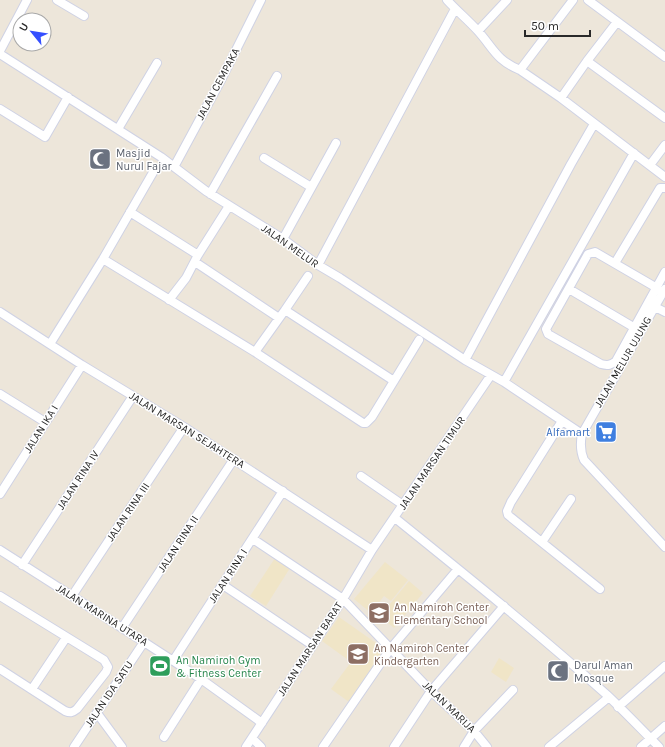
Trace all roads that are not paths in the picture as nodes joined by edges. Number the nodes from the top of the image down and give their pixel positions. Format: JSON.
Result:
{"nodes":[{"id":1,"x":27,"y":0,"type":"edge"},
{"id":2,"x":57,"y":0,"type":"edge"},
{"id":3,"x":447,"y":0,"type":"edge"},
{"id":4,"x":507,"y":0,"type":"edge"},
{"id":5,"x":573,"y":0,"type":"edge"},
{"id":6,"x":588,"y":0,"type":"edge"},
{"id":7,"x":260,"y":1,"type":"edge"},
{"id":8,"x":455,"y":9,"type":"junction"},
{"id":9,"x":84,"y":16,"type":"dead end"},
{"id":10,"x":617,"y":22,"type":"junction"},
{"id":11,"x":478,"y":31,"type":"junction"},
{"id":12,"x":0,"y":50,"type":"edge"},
{"id":13,"x":0,"y":54,"type":"edge"},
{"id":14,"x":665,"y":57,"type":"edge"},
{"id":15,"x":587,"y":61,"type":"junction"},
{"id":16,"x":157,"y":63,"type":"dead end"},
{"id":17,"x":520,"y":70,"type":"junction"},
{"id":18,"x":277,"y":76,"type":"dead end"},
{"id":19,"x":68,"y":97,"type":"junction"},
{"id":20,"x":561,"y":98,"type":"junction"},
{"id":21,"x":0,"y":109,"type":"edge"},
{"id":22,"x":665,"y":118,"type":"edge"},
{"id":23,"x":594,"y":124,"type":"junction"},
{"id":24,"x":118,"y":129,"type":"junction"},
{"id":25,"x":336,"y":142,"type":"dead end"},
{"id":26,"x":665,"y":145,"type":"edge"},
{"id":27,"x":634,"y":153,"type":"junction"},
{"id":28,"x":264,"y":158,"type":"dead end"},
{"id":29,"x":650,"y":165,"type":"junction"},
{"id":30,"x":174,"y":167,"type":"junction"},
{"id":31,"x":155,"y":169,"type":"dead end"},
{"id":32,"x":665,"y":177,"type":"edge"},
{"id":33,"x":311,"y":187,"type":"junction"},
{"id":34,"x":665,"y":188,"type":"edge"},
{"id":35,"x":210,"y":194,"type":"junction"},
{"id":36,"x":229,"y":206,"type":"junction"},
{"id":37,"x":130,"y":212,"type":"junction"},
{"id":38,"x":282,"y":238,"type":"junction"},
{"id":39,"x":103,"y":259,"type":"junction"},
{"id":40,"x":196,"y":259,"type":"junction"},
{"id":41,"x":615,"y":263,"type":"junction"},
{"id":42,"x":318,"y":265,"type":"junction"},
{"id":43,"x":665,"y":272,"type":"edge"},
{"id":44,"x":308,"y":276,"type":"dead end"},
{"id":45,"x":569,"y":289,"type":"junction"},
{"id":46,"x":662,"y":290,"type":"edge"},
{"id":47,"x":168,"y":300,"type":"junction"},
{"id":48,"x":655,"y":307,"type":"junction"},
{"id":49,"x":285,"y":310,"type":"junction"},
{"id":50,"x":0,"y":312,"type":"edge"},
{"id":51,"x":665,"y":312,"type":"edge"},
{"id":52,"x":279,"y":318,"type":"junction"},
{"id":53,"x":635,"y":328,"type":"junction"},
{"id":54,"x":420,"y":340,"type":"dead end"},
{"id":55,"x":50,"y":344,"type":"junction"},
{"id":56,"x":255,"y":352,"type":"junction"},
{"id":57,"x":465,"y":360,"type":"junction"},
{"id":58,"x":82,"y":365,"type":"junction"},
{"id":59,"x":490,"y":375,"type":"junction"},
{"id":60,"x":394,"y":381,"type":"junction"},
{"id":61,"x":504,"y":382,"type":"junction"},
{"id":62,"x":0,"y":394,"type":"edge"},
{"id":63,"x":133,"y":396,"type":"junction"},
{"id":64,"x":562,"y":421,"type":"junction"},
{"id":65,"x":46,"y":422,"type":"junction"},
{"id":66,"x":184,"y":427,"type":"junction"},
{"id":67,"x":582,"y":434,"type":"junction"},
{"id":68,"x":234,"y":459,"type":"junction"},
{"id":69,"x":361,"y":476,"type":"dead end"},
{"id":70,"x":283,"y":491,"type":"junction"},
{"id":71,"x":0,"y":494,"type":"edge"},
{"id":72,"x":570,"y":499,"type":"dead end"},
{"id":73,"x":404,"y":505,"type":"junction"},
{"id":74,"x":395,"y":518,"type":"junction"},
{"id":75,"x":253,"y":539,"type":"junction"},
{"id":76,"x":542,"y":542,"type":"junction"},
{"id":77,"x":665,"y":547,"type":"edge"},
{"id":78,"x":0,"y":550,"type":"edge"},
{"id":79,"x":372,"y":550,"type":"junction"},
{"id":80,"x":22,"y":565,"type":"junction"},
{"id":81,"x":458,"y":569,"type":"junction"},
{"id":82,"x":223,"y":585,"type":"junction"},
{"id":83,"x":600,"y":589,"type":"dead end"},
{"id":84,"x":0,"y":596,"type":"edge"},
{"id":85,"x":72,"y":596,"type":"junction"},
{"id":86,"x":343,"y":599,"type":"junction"},
{"id":87,"x":504,"y":606,"type":"junction"},
{"id":88,"x":122,"y":628,"type":"junction"},
{"id":89,"x":66,"y":638,"type":"junction"},
{"id":90,"x":144,"y":642,"type":"junction"},
{"id":91,"x":312,"y":645,"type":"junction"},
{"id":92,"x":391,"y":648,"type":"junction"},
{"id":93,"x":173,"y":661,"type":"junction"},
{"id":94,"x":665,"y":666,"type":"edge"},
{"id":95,"x":0,"y":669,"type":"edge"},
{"id":96,"x":201,"y":679,"type":"junction"},
{"id":97,"x":32,"y":689,"type":"junction"},
{"id":98,"x":513,"y":690,"type":"dead end"},
{"id":99,"x":431,"y":691,"type":"junction"},
{"id":100,"x":609,"y":697,"type":"junction"},
{"id":101,"x":618,"y":707,"type":"junction"},
{"id":102,"x":97,"y":713,"type":"junction"},
{"id":103,"x":262,"y":723,"type":"junction"},
{"id":104,"x":665,"y":726,"type":"edge"},
{"id":105,"x":474,"y":731,"type":"junction"},
{"id":106,"x":164,"y":737,"type":"dead end"},
{"id":107,"x":252,"y":738,"type":"junction"},
{"id":108,"x":650,"y":739,"type":"junction"},
{"id":109,"x":118,"y":745,"type":"edge"},
{"id":110,"x":74,"y":747,"type":"edge"},
{"id":111,"x":246,"y":747,"type":"edge"},
{"id":112,"x":261,"y":747,"type":"edge"},
{"id":113,"x":323,"y":747,"type":"edge"},
{"id":114,"x":394,"y":747,"type":"edge"},
{"id":115,"x":464,"y":747,"type":"edge"},
{"id":116,"x":487,"y":747,"type":"edge"},
{"id":117,"x":549,"y":747,"type":"edge"},
{"id":118,"x":641,"y":747,"type":"edge"},
{"id":119,"x":659,"y":747,"type":"edge"}],
"edges":[{"from":1,"to":12,"type":"street"},
{"from":2,"to":9,"type":"street"},
{"from":3,"to":8,"type":"street"},
{"from":4,"to":11,"type":"street"},
{"from":5,"to":17,"type":"street"},
{"from":6,"to":10,"type":"street"},
{"from":7,"to":30,"type":"street","name":"JALAN CEMPAKA"},
{"from":8,"to":11,"type":"street"},
{"from":8,"to":42,"type":"street"},
{"from":10,"to":14,"type":"street"},
{"from":10,"to":15,"type":"street"},
{"from":11,"to":17,"type":"street"},
{"from":13,"to":19,"type":"street","name":"JALAN MELUR"},
{"from":15,"to":20,"type":"street"},
{"from":15,"to":22,"type":"street"},
{"from":16,"to":24,"type":"street"},
{"from":17,"to":20,"type":"street"},
{"from":18,"to":35,"type":"street"},
{"from":19,"to":21,"type":"street"},
{"from":19,"to":24,"type":"street","name":"JALAN MELUR"},
{"from":20,"to":23,"type":"street"},
{"from":23,"to":27,"type":"street"},
{"from":23,"to":57,"type":"street"},
{"from":24,"to":30,"type":"street","name":"JALAN MELUR"},
{"from":25,"to":33,"type":"street"},
{"from":26,"to":29,"type":"street"},
{"from":27,"to":29,"type":"street"},
{"from":27,"to":61,"type":"street"},
{"from":28,"to":33,"type":"street"},
{"from":29,"to":32,"type":"street"},
{"from":30,"to":35,"type":"street","name":"JALAN MELUR"},
{"from":31,"to":37,"type":"street"},
{"from":33,"to":38,"type":"street"},
{"from":34,"to":41,"type":"street"},
{"from":35,"to":36,"type":"street","name":"JALAN MELUR"},
{"from":36,"to":38,"type":"street","name":"JALAN MELUR"},
{"from":36,"to":40,"type":"street"},
{"from":37,"to":39,"type":"street"},
{"from":37,"to":40,"type":"street"},
{"from":38,"to":42,"type":"street","name":"JALAN MELUR"},
{"from":39,"to":47,"type":"street"},
{"from":39,"to":55,"type":"street"},
{"from":40,"to":47,"type":"street"},
{"from":40,"to":52,"type":"street"},
{"from":41,"to":45,"type":"street"},
{"from":41,"to":46,"type":"street"},
{"from":42,"to":57,"type":"street","name":"JALAN MELUR"},
{"from":43,"to":46,"type":"street"},
{"from":44,"to":49,"type":"street"},
{"from":45,"to":53,"type":"street"},
{"from":45,"to":53,"type":"street"},
{"from":46,"to":48,"type":"street","name":"JALAN MELUR UJUNG"},
{"from":46,"to":53,"type":"street"},
{"from":47,"to":56,"type":"street"},
{"from":48,"to":51,"type":"street"},
{"from":48,"to":67,"type":"street","name":"JALAN MELUR UJUNG"},
{"from":49,"to":52,"type":"street"},
{"from":49,"to":60,"type":"street"},
{"from":50,"to":55,"type":"street","name":"JALAN MARSAN SEJAHTERA"},
{"from":52,"to":56,"type":"street"},
{"from":54,"to":60,"type":"street"},
{"from":55,"to":58,"type":"street","name":"JALAN MARSAN SEJAHTERA"},
{"from":56,"to":60,"type":"street"},
{"from":57,"to":59,"type":"street","name":"JALAN MELUR"},
{"from":58,"to":63,"type":"street","name":"JALAN MARSAN SEJAHTERA"},
{"from":58,"to":65,"type":"street","name":"JALAN IKA I"},
{"from":59,"to":61,"type":"street","name":"JALAN MELUR"},
{"from":59,"to":73,"type":"street","name":"JALAN MARSAN TIMUR"},
{"from":61,"to":64,"type":"street","name":"JALAN MELUR"},
{"from":62,"to":65,"type":"street"},
{"from":63,"to":66,"type":"street","name":"JALAN MARSAN SEJAHTERA"},
{"from":63,"to":80,"type":"street","name":"JALAN RINA IV"},
{"from":64,"to":67,"type":"street","name":"JALAN MELUR"},
{"from":64,"to":76,"type":"street"},
{"from":65,"to":71,"type":"street","name":"JALAN IKA I"},
{"from":66,"to":68,"type":"street","name":"JALAN MARSAN SEJAHTERA"},
{"from":66,"to":85,"type":"street","name":"JALAN RINA III"},
{"from":67,"to":77,"type":"street"},
{"from":68,"to":70,"type":"street","name":"JALAN MARSAN SEJAHTERA"},
{"from":68,"to":88,"type":"street","name":"JALAN RINA II"},
{"from":69,"to":73,"type":"street"},
{"from":70,"to":75,"type":"street","name":"JALAN RINA I"},
{"from":70,"to":79,"type":"street","name":"JALAN MARSAN SEJAHTERA"},
{"from":72,"to":76,"type":"street"},
{"from":73,"to":74,"type":"street","name":"JALAN MARSAN TIMUR"},
{"from":74,"to":79,"type":"street","name":"JALAN MARSAN TIMUR"},
{"from":74,"to":81,"type":"street"},
{"from":75,"to":82,"type":"street","name":"JALAN RINA I"},
{"from":75,"to":86,"type":"street","name":"JALAN MARIJA"},
{"from":76,"to":83,"type":"street"},
{"from":78,"to":80,"type":"street","name":"JALAN MARINA UTARA"},
{"from":79,"to":86,"type":"street","name":"JALAN MARSAN BARAT"},
{"from":80,"to":85,"type":"street","name":"JALAN MARINA UTARA"},
{"from":81,"to":87,"type":"street"},
{"from":81,"to":92,"type":"street"},
{"from":82,"to":91,"type":"street"},
{"from":82,"to":93,"type":"street","name":"JALAN RINA I"},
{"from":84,"to":89,"type":"street"},
{"from":85,"to":88,"type":"street","name":"JALAN MARINA UTARA"},
{"from":86,"to":91,"type":"street","name":"JALAN MARSAN BARAT"},
{"from":86,"to":92,"type":"street","name":"JALAN MARIJA"},
{"from":87,"to":99,"type":"street"},
{"from":87,"to":100,"type":"street"},
{"from":88,"to":90,"type":"street","name":"JALAN MARINA UTARA"},
{"from":89,"to":97,"type":"street"},
{"from":89,"to":97,"type":"street"},
{"from":90,"to":93,"type":"street","name":"JALAN MARINA UTARA"},
{"from":90,"to":102,"type":"street","name":"JALAN IDA SATU"},
{"from":91,"to":103,"type":"street","name":"JALAN MARSAN BARAT"},
{"from":92,"to":99,"type":"street","name":"JALAN MARIJA"},
{"from":92,"to":113,"type":"street"},
{"from":93,"to":96,"type":"street","name":"JALAN MARINA UTARA"},
{"from":94,"to":101,"type":"street"},
{"from":95,"to":97,"type":"street"},
{"from":96,"to":103,"type":"street","name":"JALAN MARINA UTARA"},
{"from":96,"to":106,"type":"street"},
{"from":98,"to":105,"type":"street"},
{"from":99,"to":105,"type":"street","name":"JALAN MARIJA"},
{"from":99,"to":114,"type":"street"},
{"from":100,"to":101,"type":"street"},
{"from":100,"to":117,"type":"street"},
{"from":101,"to":108,"type":"street"},
{"from":102,"to":109,"type":"street"},
{"from":102,"to":110,"type":"street","name":"JALAN IDA SATU"},
{"from":103,"to":107,"type":"street","name":"JALAN MARSAN BARAT"},
{"from":104,"to":108,"type":"street"},
{"from":105,"to":115,"type":"street"},
{"from":105,"to":116,"type":"street","name":"JALAN MARIJA"},
{"from":107,"to":111,"type":"street","name":"JALAN MARSAN BARAT"},
{"from":107,"to":112,"type":"street"},
{"from":108,"to":118,"type":"street"},
{"from":108,"to":119,"type":"street"}]}
